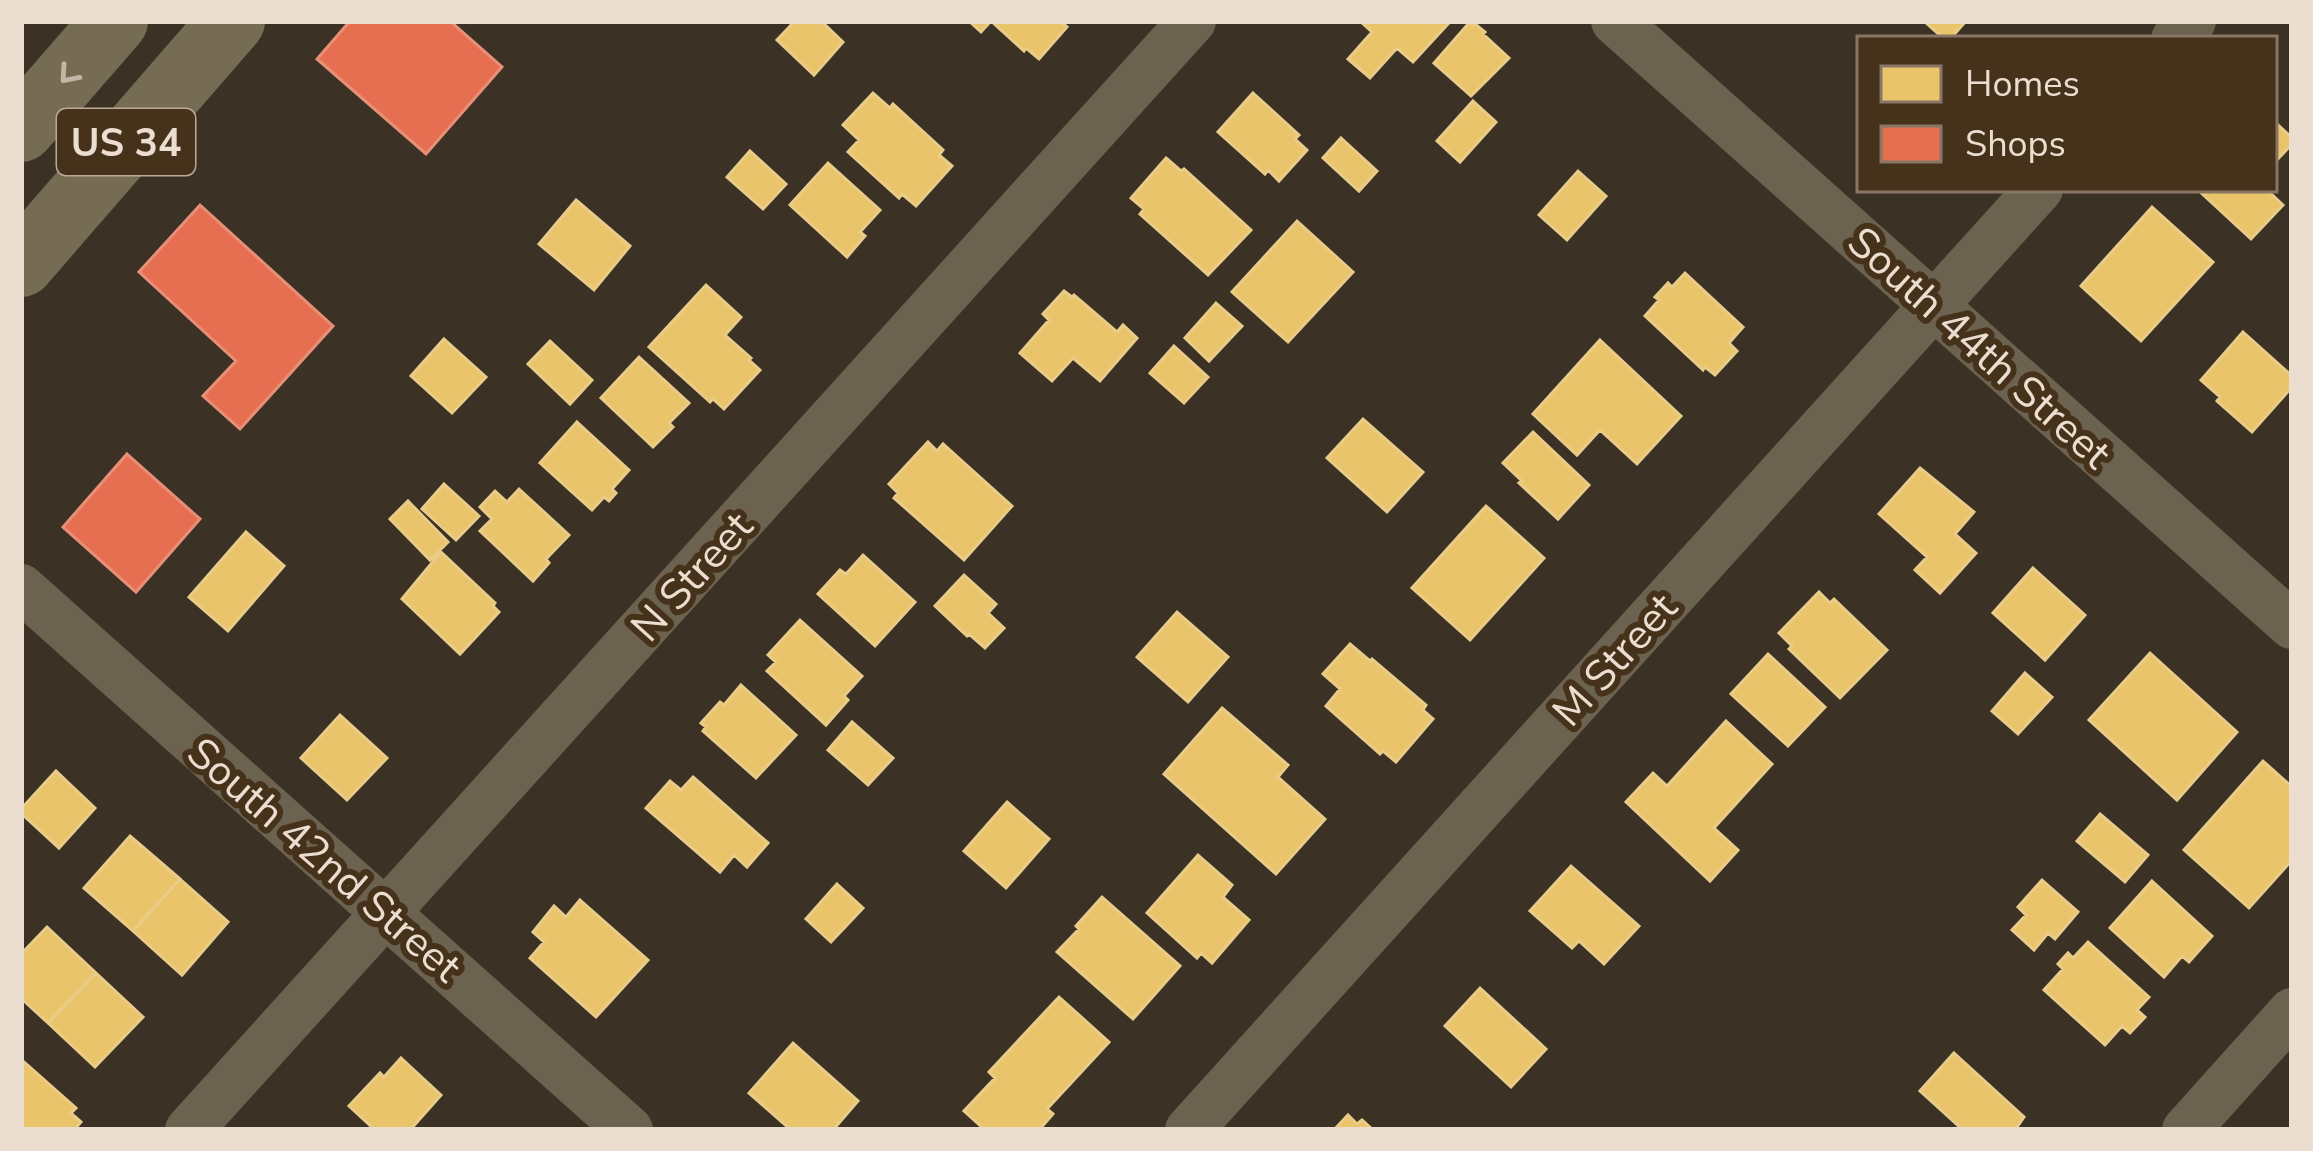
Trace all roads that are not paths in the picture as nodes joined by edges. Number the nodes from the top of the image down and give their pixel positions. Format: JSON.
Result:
{"nodes":[{"id":1,"x":115,"y":21,"type":"edge"},
{"id":2,"x":232,"y":21,"type":"edge"},
{"id":3,"x":1192,"y":21,"type":"edge"},
{"id":4,"x":1615,"y":21,"type":"edge"},
{"id":5,"x":21,"y":129,"type":"edge"},
{"id":6,"x":2036,"y":192,"type":"edge"},
{"id":7,"x":21,"y":264,"type":"edge"},
{"id":8,"x":1933,"y":306,"type":"junction"},
{"id":9,"x":21,"y":588,"type":"edge"},
{"id":10,"x":2292,"y":625,"type":"edge"},
{"id":11,"x":387,"y":912,"type":"junction"},
{"id":12,"x":2292,"y":1012,"type":"edge"},
{"id":13,"x":189,"y":1130,"type":"edge"},
{"id":14,"x":629,"y":1130,"type":"edge"},
{"id":15,"x":1189,"y":1130,"type":"edge"},
{"id":16,"x":2186,"y":1130,"type":"edge"}],
"edges":[{"from":1,"to":5,"type":"main road","number":"US 34","one_way":true},
{"from":2,"to":7,"type":"main road","number":"US 34"},
{"from":3,"to":11,"type":"street","name":"N Street"},
{"from":4,"to":8,"type":"street","name":"South 44th Street"},
{"from":6,"to":8,"type":"street","name":"M Street"},
{"from":8,"to":10,"type":"street","name":"South 44th Street"},
{"from":8,"to":15,"type":"street","name":"M Street"},
{"from":9,"to":11,"type":"street","name":"South 42nd Street"},
{"from":11,"to":13,"type":"street","name":"N Street"},
{"from":11,"to":14,"type":"street","name":"South 42nd Street"},
{"from":12,"to":16,"type":"street"}]}
